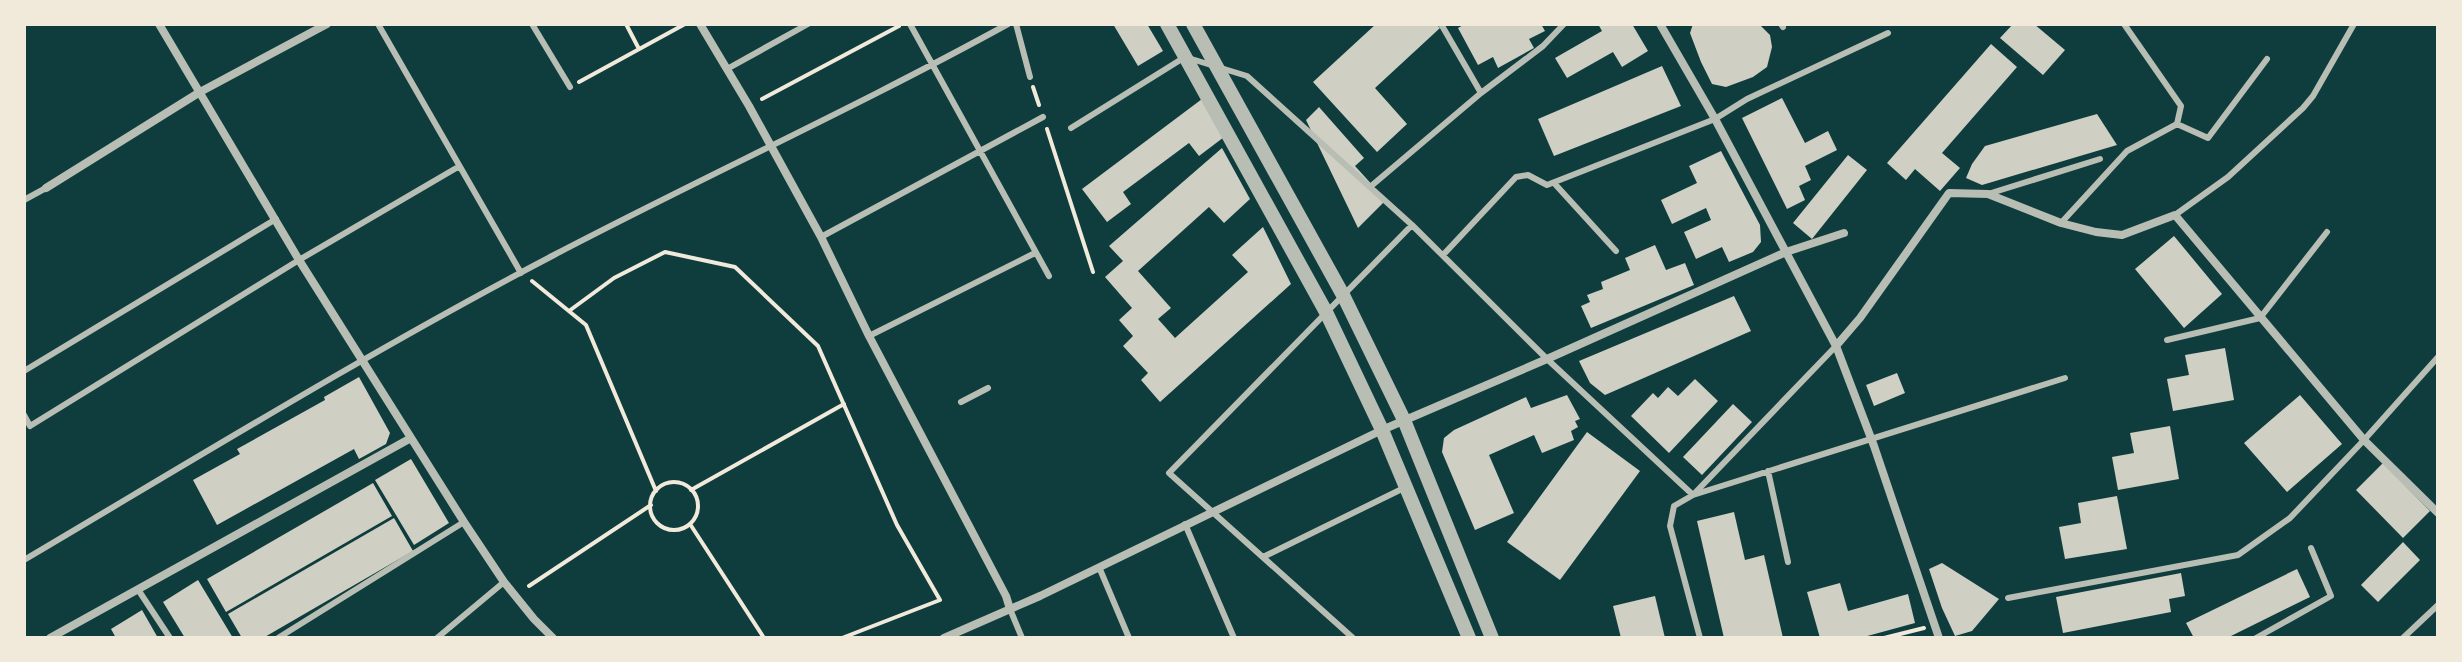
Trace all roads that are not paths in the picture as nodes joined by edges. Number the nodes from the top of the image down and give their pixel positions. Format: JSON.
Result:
{"nodes":[{"id":1,"x":159,"y":24,"type":"edge"},
{"id":2,"x":327,"y":24,"type":"edge"},
{"id":3,"x":378,"y":24,"type":"edge"},
{"id":4,"x":532,"y":24,"type":"edge"},
{"id":5,"x":700,"y":24,"type":"edge"},
{"id":6,"x":808,"y":24,"type":"edge"},
{"id":7,"x":910,"y":24,"type":"edge"},
{"id":8,"x":1008,"y":24,"type":"edge"},
{"id":9,"x":1016,"y":24,"type":"edge"},
{"id":10,"x":1167,"y":24,"type":"edge"},
{"id":11,"x":1193,"y":24,"type":"edge"},
{"id":12,"x":1441,"y":24,"type":"edge"},
{"id":13,"x":1564,"y":24,"type":"edge"},
{"id":14,"x":1660,"y":24,"type":"edge"},
{"id":15,"x":2124,"y":24,"type":"edge"},
{"id":16,"x":2354,"y":24,"type":"edge"},
{"id":17,"x":1888,"y":33,"type":"dead end"},
{"id":18,"x":1185,"y":57,"type":"junction"},
{"id":19,"x":2267,"y":59,"type":"dead end"},
{"id":20,"x":933,"y":65,"type":"junction"},
{"id":21,"x":1217,"y":66,"type":"junction"},
{"id":22,"x":727,"y":69,"type":"junction"},
{"id":23,"x":1030,"y":77,"type":"road end"},
{"id":24,"x":570,"y":87,"type":"road end"},
{"id":25,"x":200,"y":92,"type":"junction"},
{"id":26,"x":1481,"y":93,"type":"junction"},
{"id":27,"x":1043,"y":117,"type":"road end"},
{"id":28,"x":1715,"y":119,"type":"junction"},
{"id":29,"x":2177,"y":124,"type":"junction"},
{"id":30,"x":1071,"y":128,"type":"dead end"},
{"id":31,"x":771,"y":146,"type":"junction"},
{"id":32,"x":980,"y":150,"type":"junction"},
{"id":33,"x":2100,"y":159,"type":"dead end"},
{"id":34,"x":458,"y":167,"type":"junction"},
{"id":35,"x":1550,"y":184,"type":"junction"},
{"id":36,"x":1370,"y":187,"type":"junction"},
{"id":37,"x":46,"y":188,"type":"joint"},
{"id":38,"x":1988,"y":194,"type":"junction"},
{"id":39,"x":24,"y":200,"type":"edge"},
{"id":40,"x":2175,"y":215,"type":"junction"},
{"id":41,"x":276,"y":219,"type":"junction"},
{"id":42,"x":2061,"y":223,"type":"junction"},
{"id":43,"x":1412,"y":225,"type":"junction"},
{"id":44,"x":2327,"y":232,"type":"dead end"},
{"id":45,"x":1844,"y":233,"type":"dead end"},
{"id":46,"x":821,"y":237,"type":"junction"},
{"id":47,"x":1616,"y":251,"type":"dead end"},
{"id":48,"x":1786,"y":252,"type":"junction"},
{"id":49,"x":1035,"y":253,"type":"junction"},
{"id":50,"x":1443,"y":255,"type":"junction"},
{"id":51,"x":299,"y":260,"type":"junction"},
{"id":52,"x":521,"y":273,"type":"junction"},
{"id":53,"x":1049,"y":276,"type":"dead end"},
{"id":54,"x":1343,"y":295,"type":"junction"},
{"id":55,"x":1326,"y":312,"type":"junction"},
{"id":56,"x":2260,"y":318,"type":"junction"},
{"id":57,"x":869,"y":336,"type":"junction"},
{"id":58,"x":2167,"y":340,"type":"dead end"},
{"id":59,"x":1836,"y":346,"type":"junction"},
{"id":60,"x":2438,"y":357,"type":"edge"},
{"id":61,"x":1547,"y":359,"type":"junction"},
{"id":62,"x":362,"y":360,"type":"junction"},
{"id":63,"x":24,"y":371,"type":"edge"},
{"id":64,"x":2065,"y":378,"type":"dead end"},
{"id":65,"x":988,"y":388,"type":"dead end"},
{"id":66,"x":961,"y":402,"type":"dead end"},
{"id":67,"x":24,"y":415,"type":"edge"},
{"id":68,"x":1404,"y":420,"type":"junction"},
{"id":69,"x":1382,"y":430,"type":"junction"},
{"id":70,"x":411,"y":438,"type":"junction"},
{"id":71,"x":1871,"y":438,"type":"junction"},
{"id":72,"x":2364,"y":440,"type":"junction"},
{"id":73,"x":1768,"y":471,"type":"junction"},
{"id":74,"x":1406,"y":487,"type":"junction"},
{"id":75,"x":1693,"y":495,"type":"junction"},
{"id":76,"x":1211,"y":511,"type":"junction"},
{"id":77,"x":2438,"y":513,"type":"edge"},
{"id":78,"x":464,"y":522,"type":"junction"},
{"id":79,"x":1185,"y":524,"type":"junction"},
{"id":80,"x":2311,"y":548,"type":"dead end"},
{"id":81,"x":1263,"y":557,"type":"junction"},
{"id":82,"x":24,"y":560,"type":"edge"},
{"id":83,"x":1788,"y":562,"type":"dead end"},
{"id":84,"x":1099,"y":567,"type":"junction"},
{"id":85,"x":504,"y":582,"type":"junction"},
{"id":86,"x":139,"y":591,"type":"junction"},
{"id":87,"x":2008,"y":598,"type":"dead end"},
{"id":88,"x":2438,"y":605,"type":"edge"},
{"id":89,"x":1010,"y":609,"type":"junction"},
{"id":90,"x":50,"y":638,"type":"edge"},
{"id":91,"x":170,"y":638,"type":"edge"},
{"id":92,"x":278,"y":638,"type":"edge"},
{"id":93,"x":437,"y":638,"type":"edge"},
{"id":94,"x":553,"y":638,"type":"edge"},
{"id":95,"x":944,"y":638,"type":"edge"},
{"id":96,"x":1022,"y":638,"type":"edge"},
{"id":97,"x":1129,"y":638,"type":"edge"},
{"id":98,"x":1234,"y":638,"type":"edge"},
{"id":99,"x":1353,"y":638,"type":"edge"},
{"id":100,"x":1469,"y":638,"type":"edge"},
{"id":101,"x":1492,"y":638,"type":"edge"},
{"id":102,"x":1700,"y":638,"type":"edge"},
{"id":103,"x":1939,"y":638,"type":"edge"},
{"id":104,"x":2256,"y":638,"type":"edge"},
{"id":105,"x":2403,"y":638,"type":"edge"}],
"edges":[{"from":1,"to":25,"type":"street"},
{"from":2,"to":25,"type":"street"},
{"from":3,"to":34,"type":"lane"},
{"from":4,"to":24,"type":"lane"},
{"from":5,"to":22,"type":"street"},
{"from":6,"to":22,"type":"lane"},
{"from":7,"to":20,"type":"lane"},
{"from":8,"to":20,"type":"lane"},
{"from":9,"to":23,"type":"lane"},
{"from":10,"to":18,"type":"street"},
{"from":11,"to":21,"type":"street"},
{"from":12,"to":26,"type":"lane"},
{"from":13,"to":26,"type":"lane"},
{"from":14,"to":28,"type":"street"},
{"from":15,"to":29,"type":"lane"},
{"from":16,"to":40,"type":"lane"},
{"from":17,"to":28,"type":"lane"},
{"from":18,"to":21,"type":"lane"},
{"from":18,"to":30,"type":"lane"},
{"from":18,"to":55,"type":"street"},
{"from":19,"to":29,"type":"lane"},
{"from":20,"to":31,"type":"lane"},
{"from":20,"to":32,"type":"lane"},
{"from":21,"to":36,"type":"lane"},
{"from":21,"to":54,"type":"street"},
{"from":22,"to":31,"type":"street"},
{"from":25,"to":37,"type":"street"},
{"from":25,"to":41,"type":"street"},
{"from":26,"to":36,"type":"lane"},
{"from":27,"to":32,"type":"lane"},
{"from":28,"to":35,"type":"lane"},
{"from":28,"to":48,"type":"street"},
{"from":29,"to":42,"type":"lane"},
{"from":31,"to":46,"type":"street"},
{"from":31,"to":52,"type":"lane"},
{"from":32,"to":46,"type":"lane"},
{"from":32,"to":49,"type":"lane"},
{"from":33,"to":38,"type":"lane"},
{"from":34,"to":51,"type":"lane"},
{"from":34,"to":52,"type":"lane"},
{"from":35,"to":47,"type":"lane"},
{"from":35,"to":50,"type":"lane"},
{"from":36,"to":43,"type":"lane"},
{"from":37,"to":39,"type":"lane"},
{"from":38,"to":42,"type":"street"},
{"from":38,"to":59,"type":"street"},
{"from":40,"to":42,"type":"street"},
{"from":40,"to":56,"type":"street"},
{"from":41,"to":51,"type":"street"},
{"from":41,"to":63,"type":"lane"},
{"from":43,"to":50,"type":"lane"},
{"from":43,"to":54,"type":"lane"},
{"from":44,"to":56,"type":"lane"},
{"from":45,"to":48,"type":"street"},
{"from":46,"to":57,"type":"street"},
{"from":48,"to":59,"type":"street"},
{"from":48,"to":61,"type":"street"},
{"from":49,"to":53,"type":"lane"},
{"from":49,"to":57,"type":"lane"},
{"from":50,"to":61,"type":"lane"},
{"from":51,"to":62,"type":"street"},
{"from":51,"to":67,"type":"lane"},
{"from":52,"to":62,"type":"lane"},
{"from":54,"to":55,"type":"lane"},
{"from":54,"to":68,"type":"street"},
{"from":55,"to":69,"type":"street"},
{"from":55,"to":76,"type":"lane"},
{"from":56,"to":58,"type":"lane"},
{"from":56,"to":72,"type":"street"},
{"from":57,"to":89,"type":"street"},
{"from":59,"to":71,"type":"street"},
{"from":59,"to":75,"type":"lane"},
{"from":60,"to":72,"type":"lane"},
{"from":61,"to":68,"type":"street"},
{"from":61,"to":75,"type":"lane"},
{"from":62,"to":70,"type":"street"},
{"from":62,"to":82,"type":"lane"},
{"from":64,"to":71,"type":"lane"},
{"from":65,"to":66,"type":"lane"},
{"from":68,"to":69,"type":"street"},
{"from":68,"to":101,"type":"street"},
{"from":69,"to":74,"type":"street"},
{"from":69,"to":76,"type":"street"},
{"from":70,"to":78,"type":"street"},
{"from":70,"to":86,"type":"street"},
{"from":71,"to":73,"type":"lane"},
{"from":71,"to":103,"type":"street"},
{"from":72,"to":77,"type":"street"},
{"from":72,"to":87,"type":"lane"},
{"from":73,"to":75,"type":"lane"},
{"from":73,"to":83,"type":"lane"},
{"from":74,"to":81,"type":"lane"},
{"from":74,"to":100,"type":"street"},
{"from":75,"to":102,"type":"lane"},
{"from":76,"to":79,"type":"street"},
{"from":76,"to":81,"type":"lane"},
{"from":78,"to":85,"type":"street"},
{"from":78,"to":92,"type":"lane"},
{"from":79,"to":84,"type":"street"},
{"from":79,"to":98,"type":"lane"},
{"from":80,"to":104,"type":"lane"},
{"from":81,"to":99,"type":"lane"},
{"from":84,"to":89,"type":"street"},
{"from":84,"to":97,"type":"lane"},
{"from":85,"to":93,"type":"lane"},
{"from":85,"to":94,"type":"street"},
{"from":86,"to":90,"type":"street"},
{"from":86,"to":91,"type":"lane"},
{"from":88,"to":105,"type":"lane"},
{"from":89,"to":95,"type":"street"},
{"from":89,"to":96,"type":"lane"}]}
